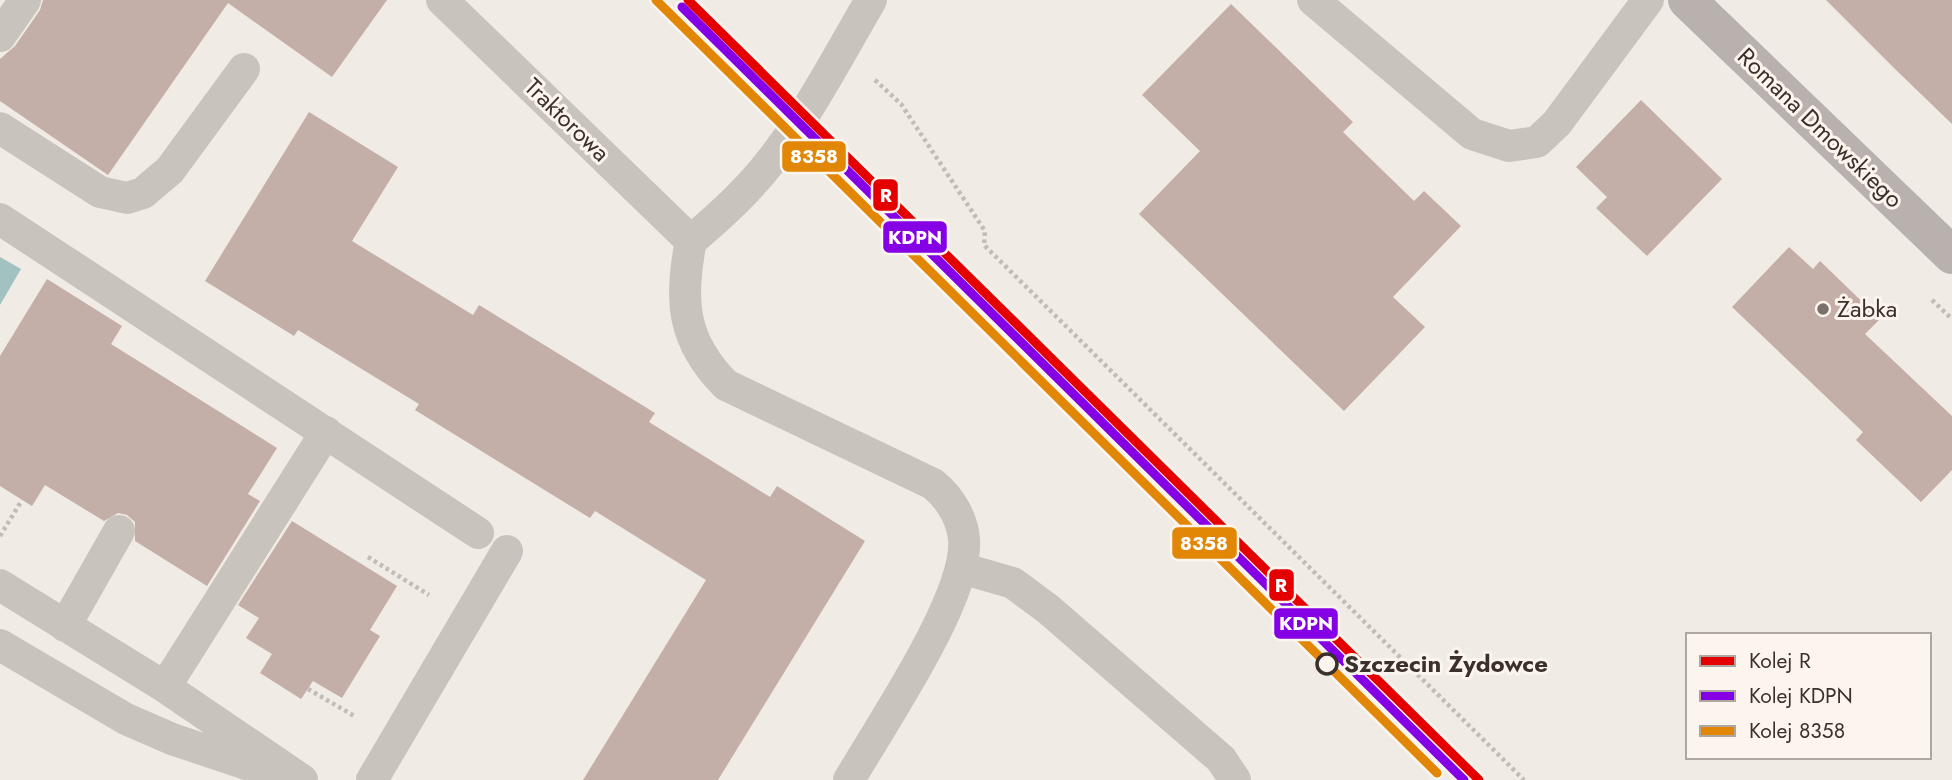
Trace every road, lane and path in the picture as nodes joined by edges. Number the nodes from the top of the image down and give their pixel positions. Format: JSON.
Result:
{"nodes":[{"id":1,"x":25,"y":0,"type":"edge"},
{"id":2,"x":442,"y":0,"type":"edge"},
{"id":3,"x":871,"y":0,"type":"edge"},
{"id":4,"x":1313,"y":0,"type":"edge"},
{"id":5,"x":1648,"y":0,"type":"edge"},
{"id":6,"x":1687,"y":0,"type":"edge"},
{"id":7,"x":0,"y":36,"type":"edge"},
{"id":8,"x":244,"y":69,"type":"dead end"},
{"id":9,"x":865,"y":72,"type":"dead end"},
{"id":10,"x":0,"y":128,"type":"edge"},
{"id":11,"x":0,"y":219,"type":"edge"},
{"id":12,"x":691,"y":241,"type":"junction"},
{"id":13,"x":1952,"y":256,"type":"edge"},
{"id":14,"x":326,"y":432,"type":"junction"},
{"id":15,"x":22,"y":499,"type":"dead end"},
{"id":16,"x":119,"y":531,"type":"dead end"},
{"id":17,"x":478,"y":533,"type":"dead end"},
{"id":18,"x":0,"y":536,"type":"edge"},
{"id":19,"x":507,"y":551,"type":"dead end"},
{"id":20,"x":368,"y":556,"type":"dead end"},
{"id":21,"x":961,"y":568,"type":"junction"},
{"id":22,"x":0,"y":585,"type":"edge"},
{"id":23,"x":438,"y":600,"type":"dead end"},
{"id":24,"x":65,"y":626,"type":"junction"},
{"id":25,"x":0,"y":645,"type":"edge"},
{"id":26,"x":165,"y":687,"type":"junction"},
{"id":27,"x":292,"y":780,"type":"edge"},
{"id":28,"x":302,"y":780,"type":"edge"},
{"id":29,"x":372,"y":780,"type":"edge"},
{"id":30,"x":849,"y":780,"type":"edge"},
{"id":31,"x":1235,"y":780,"type":"edge"},
{"id":32,"x":1524,"y":780,"type":"edge"}],
"edges":[{"from":1,"to":7,"type":"lane"},
{"from":2,"to":12,"type":"lane","name":"Traktorowa"},
{"from":3,"to":12,"type":"lane"},
{"from":4,"to":5,"type":"lane"},
{"from":6,"to":13,"type":"main road","name":"Romana Dmowskiego"},
{"from":8,"to":10,"type":"lane"},
{"from":9,"to":32,"type":"path"},
{"from":11,"to":14,"type":"lane"},
{"from":12,"to":21,"type":"lane"},
{"from":14,"to":17,"type":"lane"},
{"from":14,"to":26,"type":"lane"},
{"from":15,"to":18,"type":"path"},
{"from":16,"to":24,"type":"lane"},
{"from":19,"to":29,"type":"lane"},
{"from":20,"to":23,"type":"path"},
{"from":21,"to":30,"type":"lane"},
{"from":21,"to":31,"type":"lane"},
{"from":22,"to":24,"type":"lane"},
{"from":24,"to":26,"type":"lane"},
{"from":25,"to":27,"type":"lane"},
{"from":26,"to":28,"type":"lane"}]}
